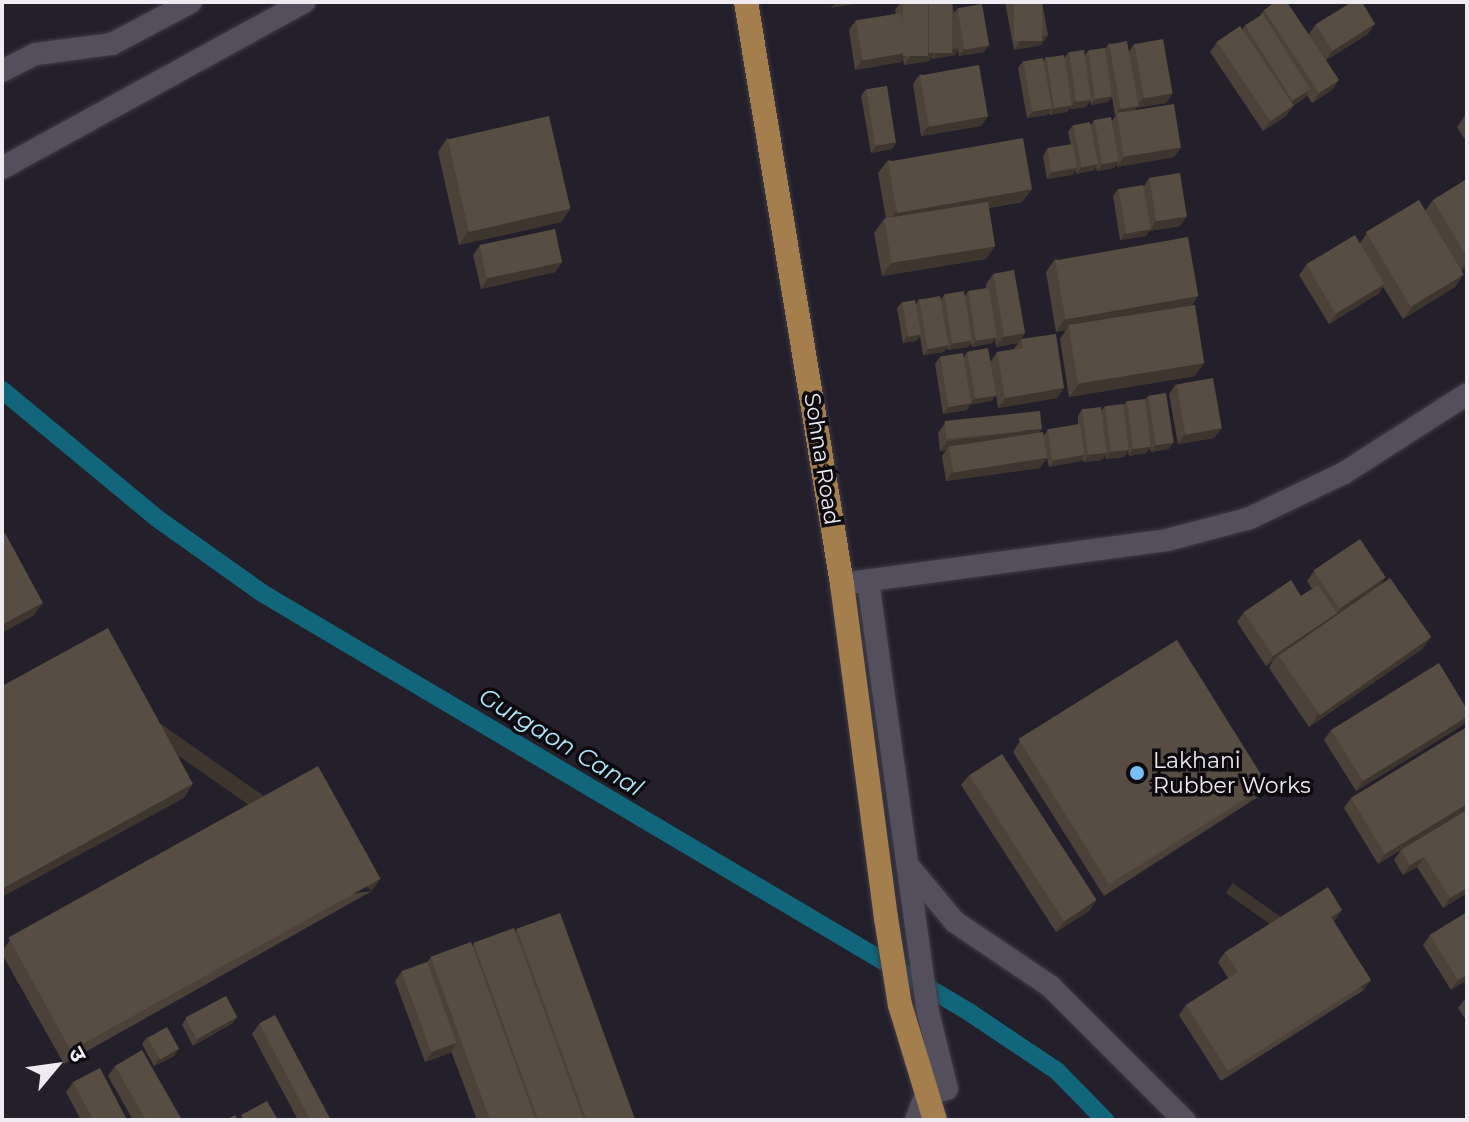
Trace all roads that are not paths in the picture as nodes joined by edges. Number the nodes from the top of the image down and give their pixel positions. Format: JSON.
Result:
{"nodes":[{"id":1,"x":191,"y":2,"type":"edge"},
{"id":2,"x":304,"y":2,"type":"edge"},
{"id":3,"x":746,"y":2,"type":"edge"},
{"id":4,"x":2,"y":71,"type":"edge"},
{"id":5,"x":2,"y":168,"type":"edge"},
{"id":6,"x":1467,"y":394,"type":"edge"},
{"id":7,"x":868,"y":581,"type":"junction"},
{"id":8,"x":842,"y":584,"type":"junction"},
{"id":9,"x":907,"y":864,"type":"junction"},
{"id":10,"x":926,"y":1094,"type":"junction"},
{"id":11,"x":916,"y":1120,"type":"edge"},
{"id":12,"x":935,"y":1120,"type":"edge"},
{"id":13,"x":1184,"y":1120,"type":"edge"}],
"edges":[{"from":1,"to":4,"type":"street"},
{"from":2,"to":5,"type":"street"},
{"from":3,"to":8,"type":"main road","name":"Sohna Road"},
{"from":6,"to":7,"type":"street"},
{"from":7,"to":8,"type":"street"},
{"from":7,"to":9,"type":"street"},
{"from":8,"to":10,"type":"main road","name":"Sohna Road"},
{"from":9,"to":10,"type":"street"},
{"from":9,"to":13,"type":"street"},
{"from":10,"to":11,"type":"street"},
{"from":10,"to":12,"type":"main road","name":"Sohna Road"}]}
